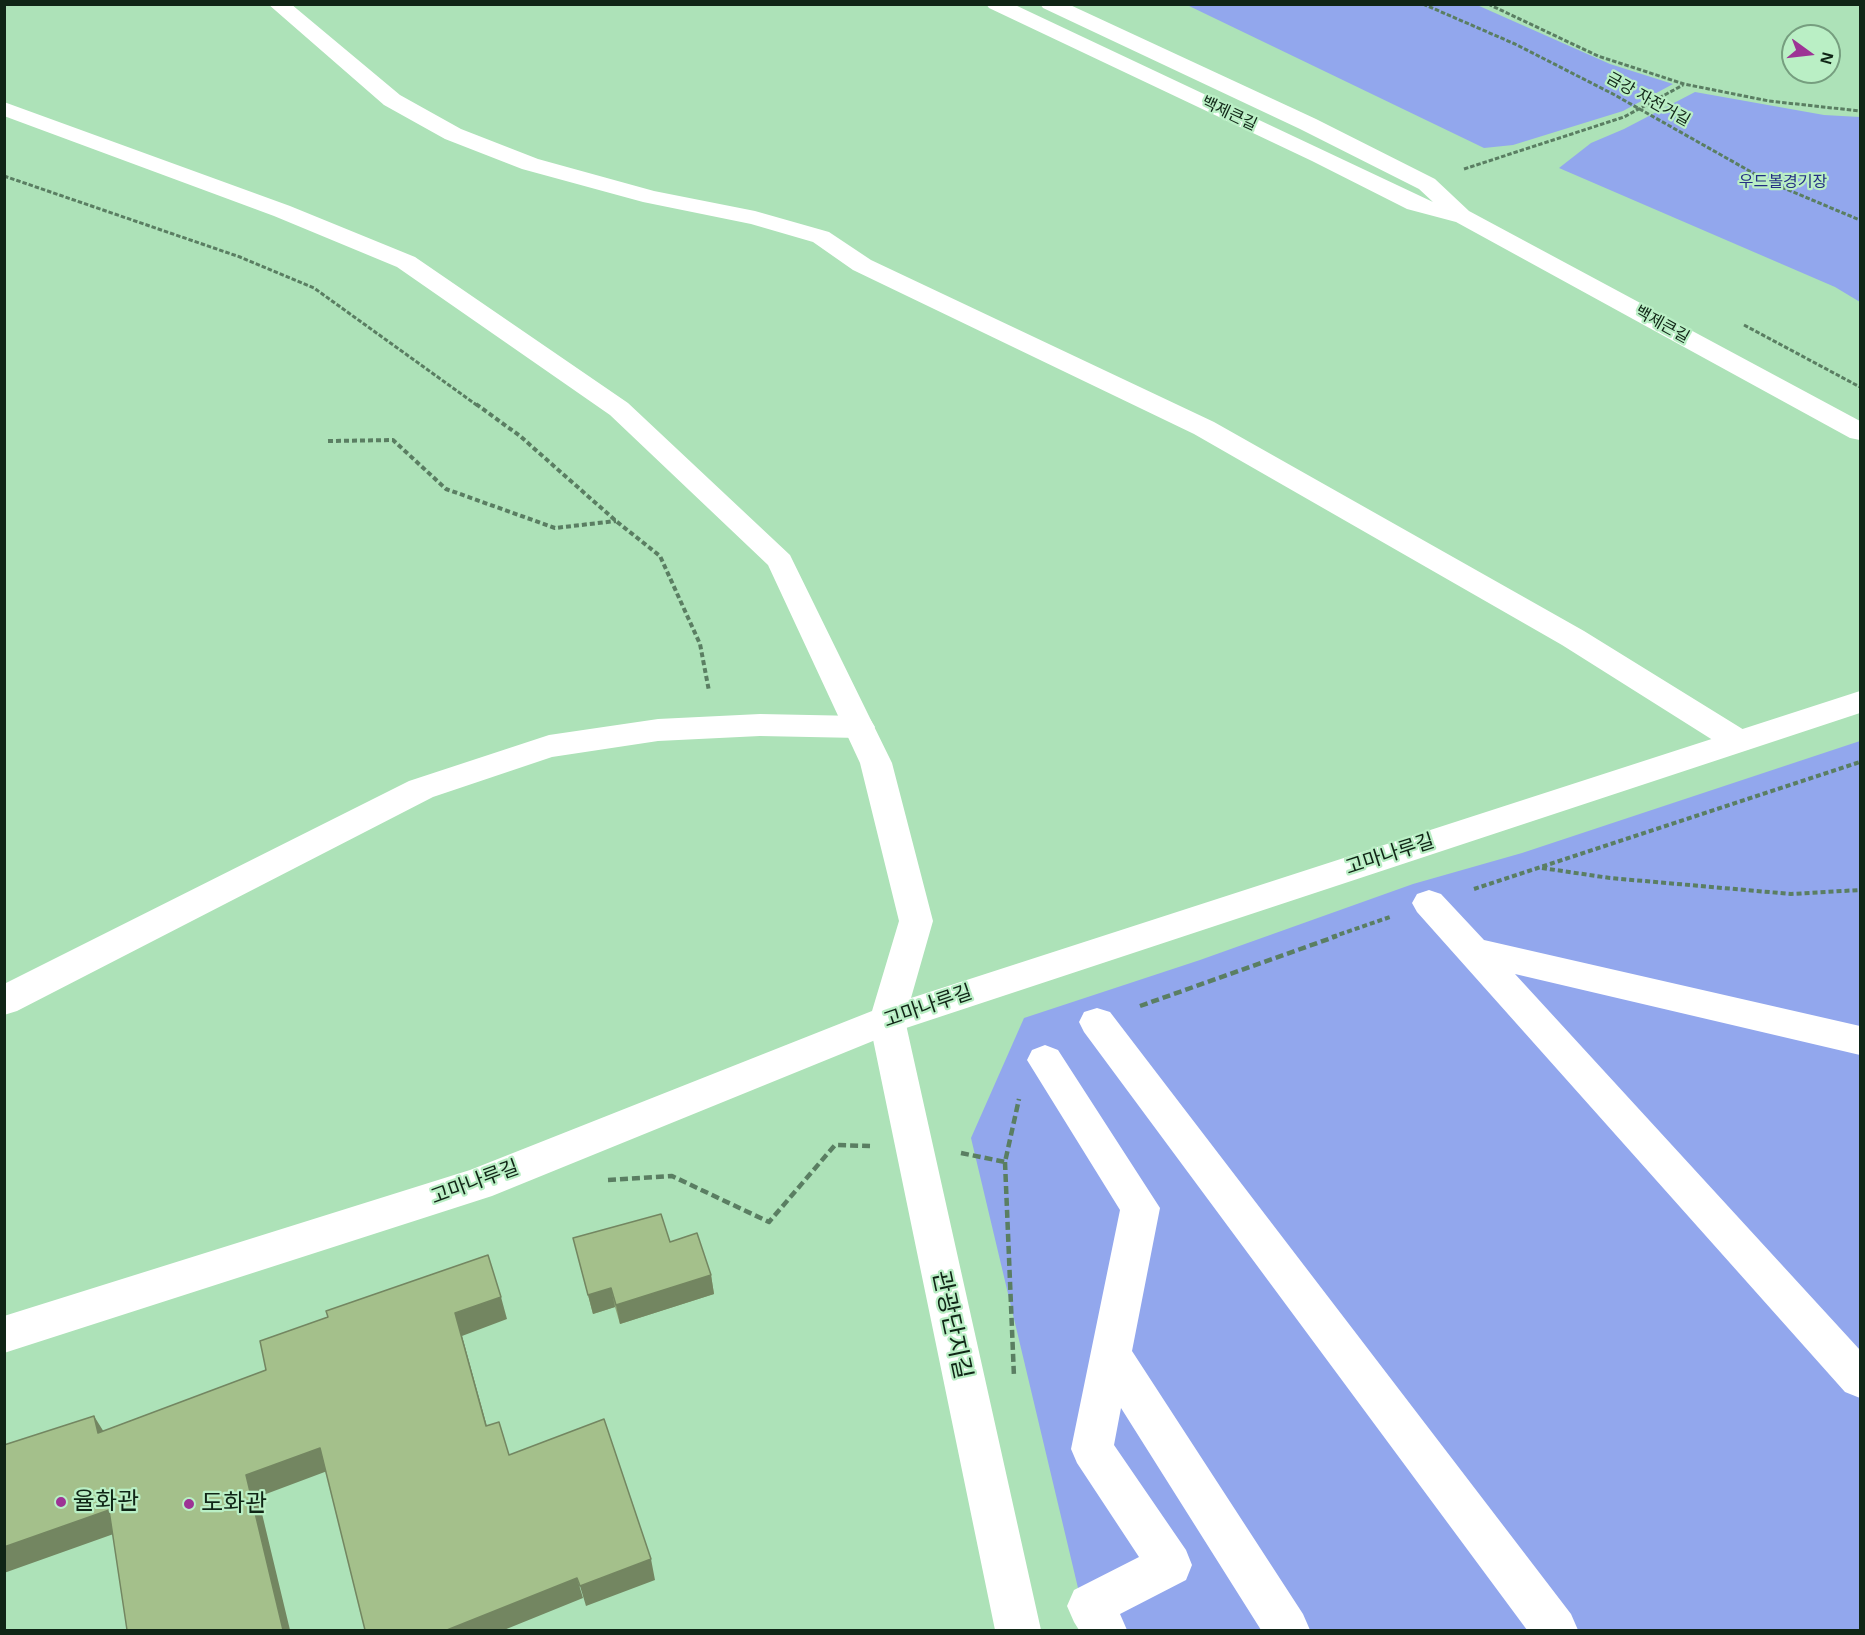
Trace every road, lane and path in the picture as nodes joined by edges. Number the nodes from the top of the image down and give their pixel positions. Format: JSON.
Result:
{"nodes":[{"id":1,"x":278,"y":4,"type":"edge"},
{"id":2,"x":996,"y":4,"type":"edge"},
{"id":3,"x":1050,"y":4,"type":"edge"},
{"id":4,"x":1423,"y":4,"type":"edge"},
{"id":5,"x":1488,"y":4,"type":"edge"},
{"id":6,"x":1684,"y":84,"type":"junction"},
{"id":7,"x":4,"y":108,"type":"edge"},
{"id":8,"x":1639,"y":108,"type":"junction"},
{"id":9,"x":1860,"y":111,"type":"edge"},
{"id":10,"x":4,"y":176,"type":"edge"},
{"id":11,"x":1427,"y":184,"type":"junction"},
{"id":12,"x":1464,"y":217,"type":"junction"},
{"id":13,"x":1860,"y":220,"type":"edge"},
{"id":14,"x":1860,"y":432,"type":"edge"},
{"id":15,"x":328,"y":441,"type":"dead end"},
{"id":16,"x":616,"y":521,"type":"junction"},
{"id":17,"x":1860,"y":702,"type":"edge"},
{"id":18,"x":716,"y":727,"type":"junction"},
{"id":19,"x":860,"y":727,"type":"junction"},
{"id":20,"x":1738,"y":741,"type":"junction"},
{"id":21,"x":1539,"y":867,"type":"dead end"},
{"id":22,"x":1860,"y":890,"type":"edge"},
{"id":23,"x":1429,"y":903,"type":"dead end"},
{"id":24,"x":1472,"y":951,"type":"junction"},
{"id":25,"x":4,"y":1001,"type":"edge"},
{"id":26,"x":887,"y":1020,"type":"junction"},
{"id":27,"x":1097,"y":1022,"type":"dead end"},
{"id":28,"x":1860,"y":1040,"type":"edge"},
{"id":29,"x":1045,"y":1060,"type":"dead end"},
{"id":30,"x":1005,"y":1162,"type":"dead end"},
{"id":31,"x":4,"y":1335,"type":"edge"},
{"id":32,"x":1110,"y":1353,"type":"junction"},
{"id":33,"x":1860,"y":1379,"type":"edge"},
{"id":34,"x":1017,"y":1390,"type":"dead end"},
{"id":35,"x":1018,"y":1630,"type":"edge"},
{"id":36,"x":1104,"y":1630,"type":"edge"},
{"id":37,"x":1287,"y":1630,"type":"edge"},
{"id":38,"x":1555,"y":1630,"type":"edge"}],
"edges":[{"from":1,"to":20,"type":"main road"},
{"from":2,"to":12,"type":"main road","name":"백제큰길"},
{"from":3,"to":11,"type":"main road","name":"백제큰길"},
{"from":4,"to":8,"type":"path","name":"금강 자전거길"},
{"from":5,"to":6,"type":"path"},
{"from":6,"to":8,"type":"path"},
{"from":6,"to":9,"type":"path"},
{"from":7,"to":19,"type":"main road"},
{"from":8,"to":11,"type":"path"},
{"from":8,"to":13,"type":"path","name":"금강 자전거길"},
{"from":10,"to":16,"type":"path"},
{"from":11,"to":12,"type":"main road","name":"백제큰길"},
{"from":12,"to":14,"type":"main road","name":"백제큰길"},
{"from":15,"to":16,"type":"path"},
{"from":16,"to":18,"type":"path"},
{"from":17,"to":20,"type":"main road","name":"고마나루길"},
{"from":18,"to":19,"type":"main road"},
{"from":18,"to":25,"type":"main road"},
{"from":19,"to":26,"type":"main road"},
{"from":20,"to":26,"type":"main road","name":"고마나루길"},
{"from":21,"to":22,"type":"path"},
{"from":23,"to":24,"type":"main road"},
{"from":24,"to":28,"type":"main road"},
{"from":24,"to":33,"type":"main road"},
{"from":26,"to":31,"type":"main road","name":"고마나루길"},
{"from":26,"to":35,"type":"main road","name":"관광단지길"},
{"from":27,"to":38,"type":"main road"},
{"from":29,"to":32,"type":"main road"},
{"from":30,"to":34,"type":"path"},
{"from":32,"to":36,"type":"main road"},
{"from":32,"to":37,"type":"main road"}]}
